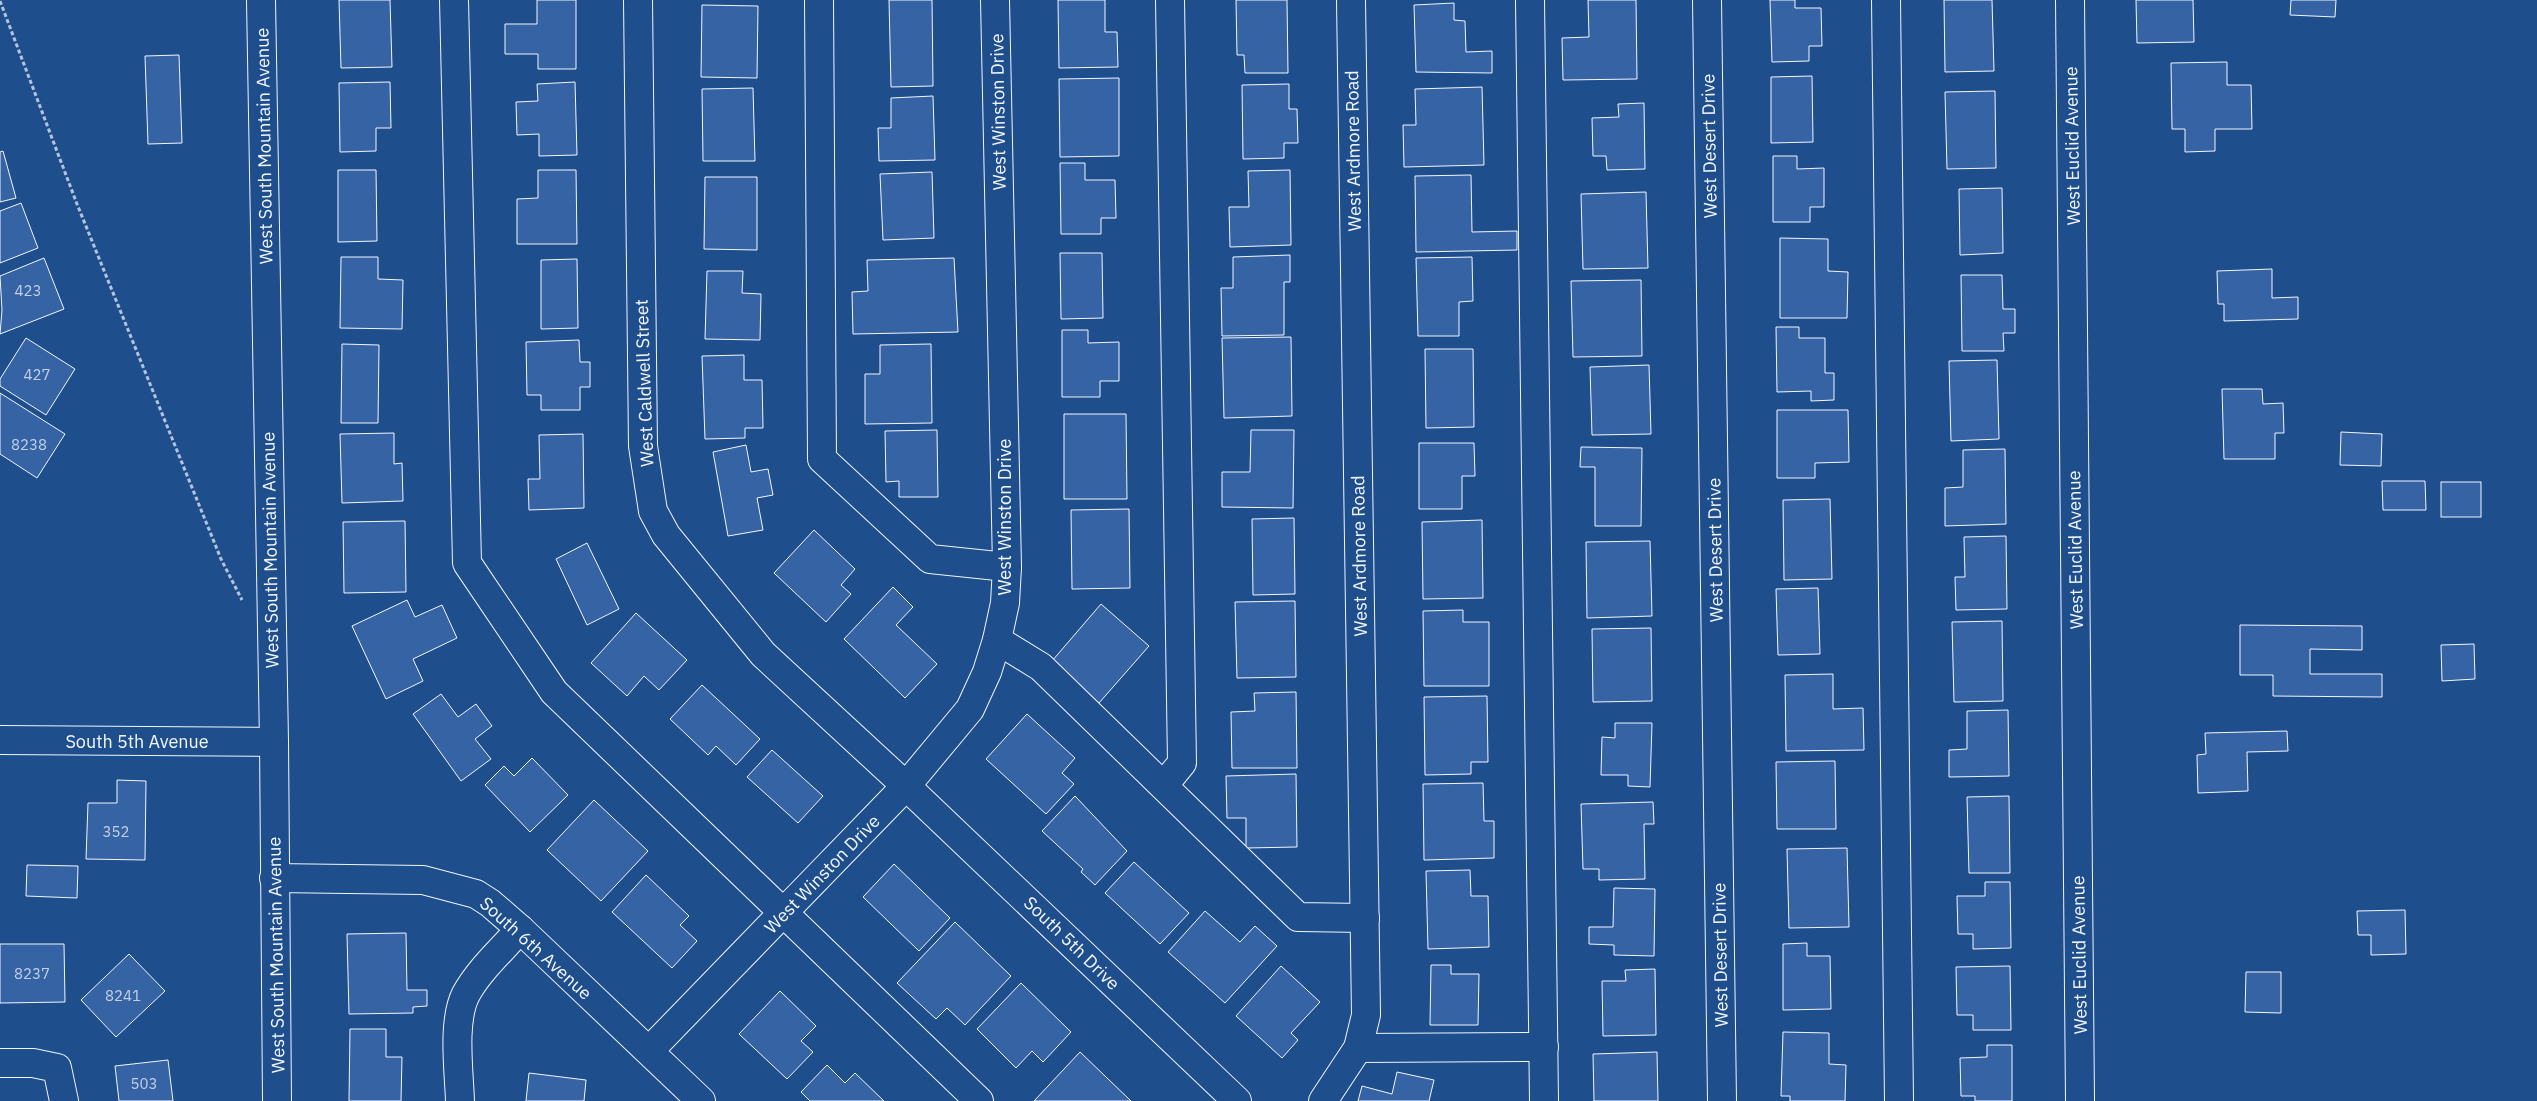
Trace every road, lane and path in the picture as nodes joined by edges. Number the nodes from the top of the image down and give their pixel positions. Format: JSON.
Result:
{"nodes":[{"id":1,"x":0,"y":0,"type":"edge"},
{"id":2,"x":261,"y":0,"type":"edge"},
{"id":3,"x":454,"y":0,"type":"edge"},
{"id":4,"x":638,"y":0,"type":"edge"},
{"id":5,"x":819,"y":0,"type":"edge"},
{"id":6,"x":995,"y":0,"type":"edge"},
{"id":7,"x":1170,"y":0,"type":"edge"},
{"id":8,"x":1351,"y":0,"type":"edge"},
{"id":9,"x":1530,"y":0,"type":"edge"},
{"id":10,"x":1707,"y":0,"type":"edge"},
{"id":11,"x":1886,"y":0,"type":"edge"},
{"id":12,"x":2070,"y":0,"type":"edge"},
{"id":13,"x":1007,"y":567,"type":"junction"},
{"id":14,"x":246,"y":609,"type":"dead end"},
{"id":15,"x":997,"y":640,"type":"junction"},
{"id":16,"x":0,"y":740,"type":"edge"},
{"id":17,"x":274,"y":742,"type":"junction"},
{"id":18,"x":1164,"y":785,"type":"junction"},
{"id":19,"x":906,"y":786,"type":"junction"},
{"id":20,"x":274,"y":878,"type":"junction"},
{"id":21,"x":784,"y":914,"type":"junction"},
{"id":22,"x":1364,"y":918,"type":"junction"},
{"id":23,"x":520,"y":929,"type":"junction"},
{"id":24,"x":1544,"y":1047,"type":"junction"},
{"id":25,"x":1358,"y":1048,"type":"junction"},
{"id":26,"x":649,"y":1050,"type":"junction"},
{"id":27,"x":0,"y":1063,"type":"edge"},
{"id":28,"x":64,"y":1101,"type":"edge"},
{"id":29,"x":277,"y":1101,"type":"edge"},
{"id":30,"x":460,"y":1101,"type":"edge"},
{"id":31,"x":701,"y":1101,"type":"edge"},
{"id":32,"x":979,"y":1101,"type":"edge"},
{"id":33,"x":1237,"y":1101,"type":"edge"},
{"id":34,"x":1323,"y":1101,"type":"edge"},
{"id":35,"x":1544,"y":1101,"type":"edge"},
{"id":36,"x":1722,"y":1101,"type":"edge"},
{"id":37,"x":1899,"y":1101,"type":"edge"},
{"id":38,"x":2080,"y":1101,"type":"edge"}],
"edges":[{"from":1,"to":14,"type":"path"},
{"from":2,"to":17,"type":"street","name":"West South Mountain Avenue"},
{"from":3,"to":21,"type":"street"},
{"from":4,"to":19,"type":"street","name":"West Caldwell Street"},
{"from":5,"to":13,"type":"street"},
{"from":6,"to":13,"type":"street","name":"West Winston Drive"},
{"from":7,"to":18,"type":"street"},
{"from":8,"to":22,"type":"street","name":"West Ardmore Road"},
{"from":9,"to":24,"type":"street"},
{"from":10,"to":36,"type":"street","name":"West Desert Drive"},
{"from":11,"to":37,"type":"street"},
{"from":12,"to":38,"type":"street","name":"West Euclid Avenue"},
{"from":13,"to":15,"type":"street","name":"West Winston Drive"},
{"from":15,"to":18,"type":"street"},
{"from":15,"to":19,"type":"street","name":"West Winston Drive"},
{"from":16,"to":17,"type":"street","name":"South 5th Avenue"},
{"from":17,"to":20,"type":"street","name":"West South Mountain Avenue"},
{"from":18,"to":22,"type":"street"},
{"from":19,"to":21,"type":"street","name":"West Winston Drive"},
{"from":19,"to":33,"type":"street","name":"South 5th Drive"},
{"from":20,"to":23,"type":"street","name":"South 6th Avenue"},
{"from":20,"to":29,"type":"street","name":"West South Mountain Avenue"},
{"from":21,"to":26,"type":"street","name":"West Winston Drive"},
{"from":21,"to":32,"type":"street"},
{"from":22,"to":25,"type":"street","name":"West Ardmore Road"},
{"from":23,"to":26,"type":"street","name":"South 6th Avenue"},
{"from":23,"to":30,"type":"street"},
{"from":24,"to":25,"type":"street"},
{"from":24,"to":35,"type":"street"},
{"from":25,"to":34,"type":"street","name":"West Ardmore Road"},
{"from":26,"to":31,"type":"street","name":"South 6th Avenue"},
{"from":27,"to":28,"type":"street"}]}
